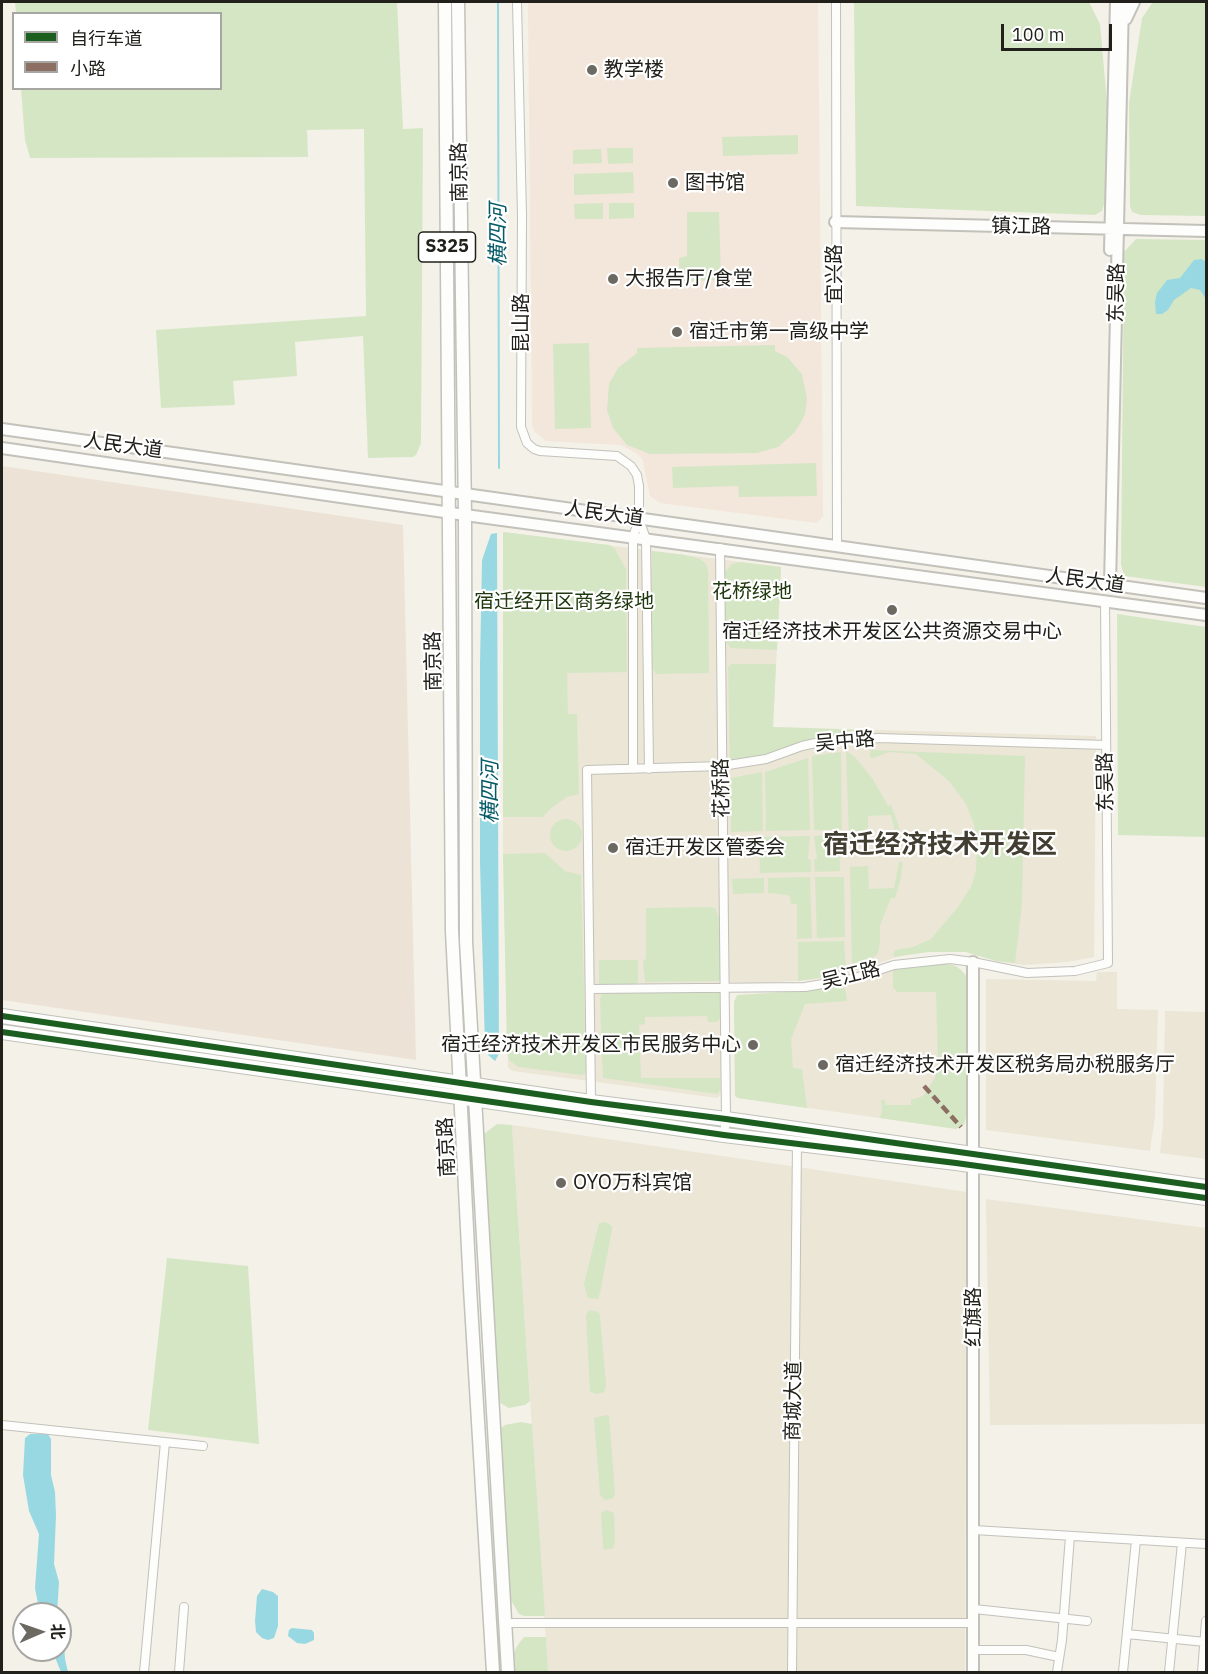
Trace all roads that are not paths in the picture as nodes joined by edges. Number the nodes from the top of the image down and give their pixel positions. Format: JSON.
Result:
{"nodes":[{"id":1,"x":446,"y":2,"type":"edge"},
{"id":2,"x":458,"y":2,"type":"edge"},
{"id":3,"x":517,"y":2,"type":"edge"},
{"id":4,"x":836,"y":2,"type":"edge"},
{"id":5,"x":1106,"y":2,"type":"edge"},
{"id":6,"x":1116,"y":2,"type":"edge"},
{"id":7,"x":1124,"y":2,"type":"edge"},
{"id":8,"x":1134,"y":2,"type":"edge"},
{"id":9,"x":1119,"y":27,"type":"junction"},
{"id":10,"x":835,"y":222,"type":"junction"},
{"id":11,"x":1114,"y":229,"type":"junction"},
{"id":12,"x":1206,"y":231,"type":"edge"},
{"id":13,"x":2,"y":429,"type":"edge"},
{"id":14,"x":2,"y":448,"type":"edge"},
{"id":15,"x":449,"y":493,"type":"junction"},
{"id":16,"x":465,"y":495,"type":"junction"},
{"id":17,"x":449,"y":512,"type":"junction"},
{"id":18,"x":465,"y":515,"type":"junction"},
{"id":19,"x":639,"y":519,"type":"junction"},
{"id":20,"x":633,"y":537,"type":"junction"},
{"id":21,"x":646,"y":539,"type":"junction"},
{"id":22,"x":837,"y":547,"type":"junction"},
{"id":23,"x":720,"y":548,"type":"junction"},
{"id":24,"x":1108,"y":584,"type":"junction"},
{"id":25,"x":1206,"y":598,"type":"edge"},
{"id":26,"x":1105,"y":601,"type":"junction"},
{"id":27,"x":1206,"y":615,"type":"edge"},
{"id":28,"x":1106,"y":745,"type":"junction"},
{"id":29,"x":722,"y":766,"type":"junction"},
{"id":30,"x":633,"y":769,"type":"junction"},
{"id":31,"x":649,"y":769,"type":"junction"},
{"id":32,"x":973,"y":962,"type":"junction"},
{"id":33,"x":1108,"y":963,"type":"joint"},
{"id":34,"x":725,"y":987,"type":"junction"},
{"id":35,"x":590,"y":989,"type":"junction"},
{"id":36,"x":2,"y":1016,"type":"edge"},
{"id":37,"x":2,"y":1032,"type":"edge"},
{"id":38,"x":466,"y":1083,"type":"junction"},
{"id":39,"x":467,"y":1098,"type":"junction"},
{"id":40,"x":591,"y":1102,"type":"junction"},
{"id":41,"x":726,"y":1119,"type":"junction"},
{"id":42,"x":724,"y":1135,"type":"junction"},
{"id":43,"x":798,"y":1136,"type":"junction"},
{"id":44,"x":974,"y":1160,"type":"junction"},
{"id":45,"x":1206,"y":1187,"type":"edge"},
{"id":46,"x":1206,"y":1198,"type":"edge"},
{"id":47,"x":2,"y":1425,"type":"edge"},
{"id":48,"x":165,"y":1442,"type":"junction"},
{"id":49,"x":203,"y":1446,"type":"dead end"},
{"id":50,"x":974,"y":1530,"type":"junction"},
{"id":51,"x":1070,"y":1536,"type":"junction"},
{"id":52,"x":1136,"y":1540,"type":"junction"},
{"id":53,"x":1182,"y":1543,"type":"junction"},
{"id":54,"x":1206,"y":1544,"type":"edge"},
{"id":55,"x":184,"y":1607,"type":"dead end"},
{"id":56,"x":974,"y":1610,"type":"junction"},
{"id":57,"x":1064,"y":1617,"type":"junction"},
{"id":58,"x":1087,"y":1621,"type":"dead end"},
{"id":59,"x":1206,"y":1621,"type":"edge"},
{"id":60,"x":505,"y":1623,"type":"junction"},
{"id":61,"x":792,"y":1623,"type":"junction"},
{"id":62,"x":974,"y":1623,"type":"junction"},
{"id":63,"x":1127,"y":1634,"type":"junction"},
{"id":64,"x":1174,"y":1638,"type":"junction"},
{"id":65,"x":1204,"y":1642,"type":"junction"},
{"id":66,"x":974,"y":1650,"type":"junction"},
{"id":67,"x":1059,"y":1656,"type":"junction"},
{"id":68,"x":144,"y":1672,"type":"edge"},
{"id":69,"x":179,"y":1672,"type":"edge"},
{"id":70,"x":493,"y":1672,"type":"edge"},
{"id":71,"x":507,"y":1672,"type":"edge"},
{"id":72,"x":792,"y":1672,"type":"edge"},
{"id":73,"x":973,"y":1672,"type":"edge"},
{"id":74,"x":1057,"y":1672,"type":"edge"},
{"id":75,"x":1123,"y":1672,"type":"edge"},
{"id":76,"x":1169,"y":1672,"type":"edge"},
{"id":77,"x":1202,"y":1672,"type":"edge"}],
"edges":[{"from":1,"to":15,"type":"main road","name":"南京路","number":"S325"},
{"from":2,"to":16,"type":"main road","name":"南京路","number":"S325"},
{"from":3,"to":19,"type":"street","name":"昆山路"},
{"from":4,"to":10,"type":"street","name":"宜兴路"},
{"from":5,"to":9,"type":"street"},
{"from":6,"to":9,"type":"street","name":"东吴路"},
{"from":7,"to":9,"type":"street","name":"东吴路"},
{"from":8,"to":9,"type":"street"},
{"from":9,"to":11,"type":"street","name":"东吴路"},
{"from":10,"to":11,"type":"street","name":"镇江路"},
{"from":10,"to":22,"type":"street","name":"宜兴路"},
{"from":11,"to":12,"type":"street","name":"镇江路"},
{"from":11,"to":24,"type":"street","name":"东吴路"},
{"from":13,"to":15,"type":"street","name":"人民大道"},
{"from":14,"to":17,"type":"street","name":"人民大道"},
{"from":15,"to":16,"type":"street","name":"人民大道"},
{"from":15,"to":17,"type":"main road","name":"南京路","number":"S325"},
{"from":16,"to":18,"type":"main road","name":"南京路","number":"S325"},
{"from":16,"to":19,"type":"street","name":"人民大道"},
{"from":17,"to":18,"type":"street","name":"人民大道"},
{"from":17,"to":38,"type":"main road","name":"南京路","number":"S325"},
{"from":18,"to":20,"type":"street","name":"人民大道"},
{"from":18,"to":38,"type":"main road","name":"南京路","number":"S325"},
{"from":19,"to":20,"type":"street"},
{"from":19,"to":21,"type":"street"},
{"from":19,"to":22,"type":"street","name":"人民大道"},
{"from":20,"to":21,"type":"street","name":"人民大道"},
{"from":20,"to":30,"type":"street"},
{"from":21,"to":23,"type":"street","name":"人民大道"},
{"from":21,"to":31,"type":"street"},
{"from":22,"to":24,"type":"street","name":"人民大道"},
{"from":23,"to":26,"type":"street","name":"人民大道"},
{"from":23,"to":29,"type":"street","name":"花桥路"},
{"from":24,"to":25,"type":"street","name":"人民大道"},
{"from":26,"to":27,"type":"street","name":"人民大道"},
{"from":26,"to":28,"type":"street","name":"东吴路"},
{"from":28,"to":29,"type":"street","name":"吴中路"},
{"from":28,"to":33,"type":"street","name":"东吴路"},
{"from":29,"to":31,"type":"street","name":"吴中路"},
{"from":29,"to":34,"type":"street","name":"花桥路"},
{"from":30,"to":31,"type":"street","name":"吴中路"},
{"from":30,"to":35,"type":"street","name":"吴中路"},
{"from":32,"to":33,"type":"street","name":"吴江路"},
{"from":32,"to":34,"type":"street","name":"吴江路"},
{"from":32,"to":44,"type":"street","name":"红旗路"},
{"from":34,"to":35,"type":"street","name":"吴江路"},
{"from":34,"to":41,"type":"street","name":"花桥路"},
{"from":35,"to":40,"type":"street"},
{"from":36,"to":38,"type":"highway"},
{"from":37,"to":39,"type":"highway"},
{"from":38,"to":39,"type":"main road","name":"南京路","number":"S325"},
{"from":38,"to":40,"type":"highway"},
{"from":39,"to":42,"type":"highway"},
{"from":39,"to":60,"type":"main road","name":"南京路","number":"S325"},
{"from":39,"to":70,"type":"main road","name":"南京路","number":"S325"},
{"from":40,"to":41,"type":"highway"},
{"from":41,"to":42,"type":"street","name":"花桥路"},
{"from":41,"to":43,"type":"highway"},
{"from":42,"to":43,"type":"highway"},
{"from":43,"to":44,"type":"highway"},
{"from":43,"to":61,"type":"street","name":"商城大道"},
{"from":44,"to":45,"type":"highway"},
{"from":44,"to":46,"type":"highway"},
{"from":44,"to":50,"type":"street","name":"红旗路"},
{"from":47,"to":48,"type":"street"},
{"from":48,"to":49,"type":"street"},
{"from":48,"to":68,"type":"street"},
{"from":50,"to":51,"type":"street"},
{"from":50,"to":56,"type":"street","name":"红旗路"},
{"from":51,"to":52,"type":"street"},
{"from":51,"to":57,"type":"street"},
{"from":52,"to":53,"type":"street"},
{"from":52,"to":63,"type":"street"},
{"from":53,"to":54,"type":"street"},
{"from":53,"to":64,"type":"street"},
{"from":55,"to":69,"type":"street"},
{"from":56,"to":57,"type":"street"},
{"from":56,"to":62,"type":"street","name":"红旗路"},
{"from":57,"to":58,"type":"street"},
{"from":57,"to":67,"type":"street"},
{"from":59,"to":65,"type":"street"},
{"from":60,"to":61,"type":"street"},
{"from":60,"to":71,"type":"main road","name":"南京路","number":"S325"},
{"from":61,"to":62,"type":"street"},
{"from":61,"to":72,"type":"street","name":"商城大道"},
{"from":62,"to":66,"type":"street","name":"红旗路"},
{"from":63,"to":64,"type":"street"},
{"from":63,"to":75,"type":"street"},
{"from":64,"to":65,"type":"street"},
{"from":64,"to":76,"type":"street"},
{"from":65,"to":77,"type":"street"},
{"from":66,"to":67,"type":"street"},
{"from":66,"to":73,"type":"street","name":"红旗路"},
{"from":67,"to":74,"type":"street"}]}
